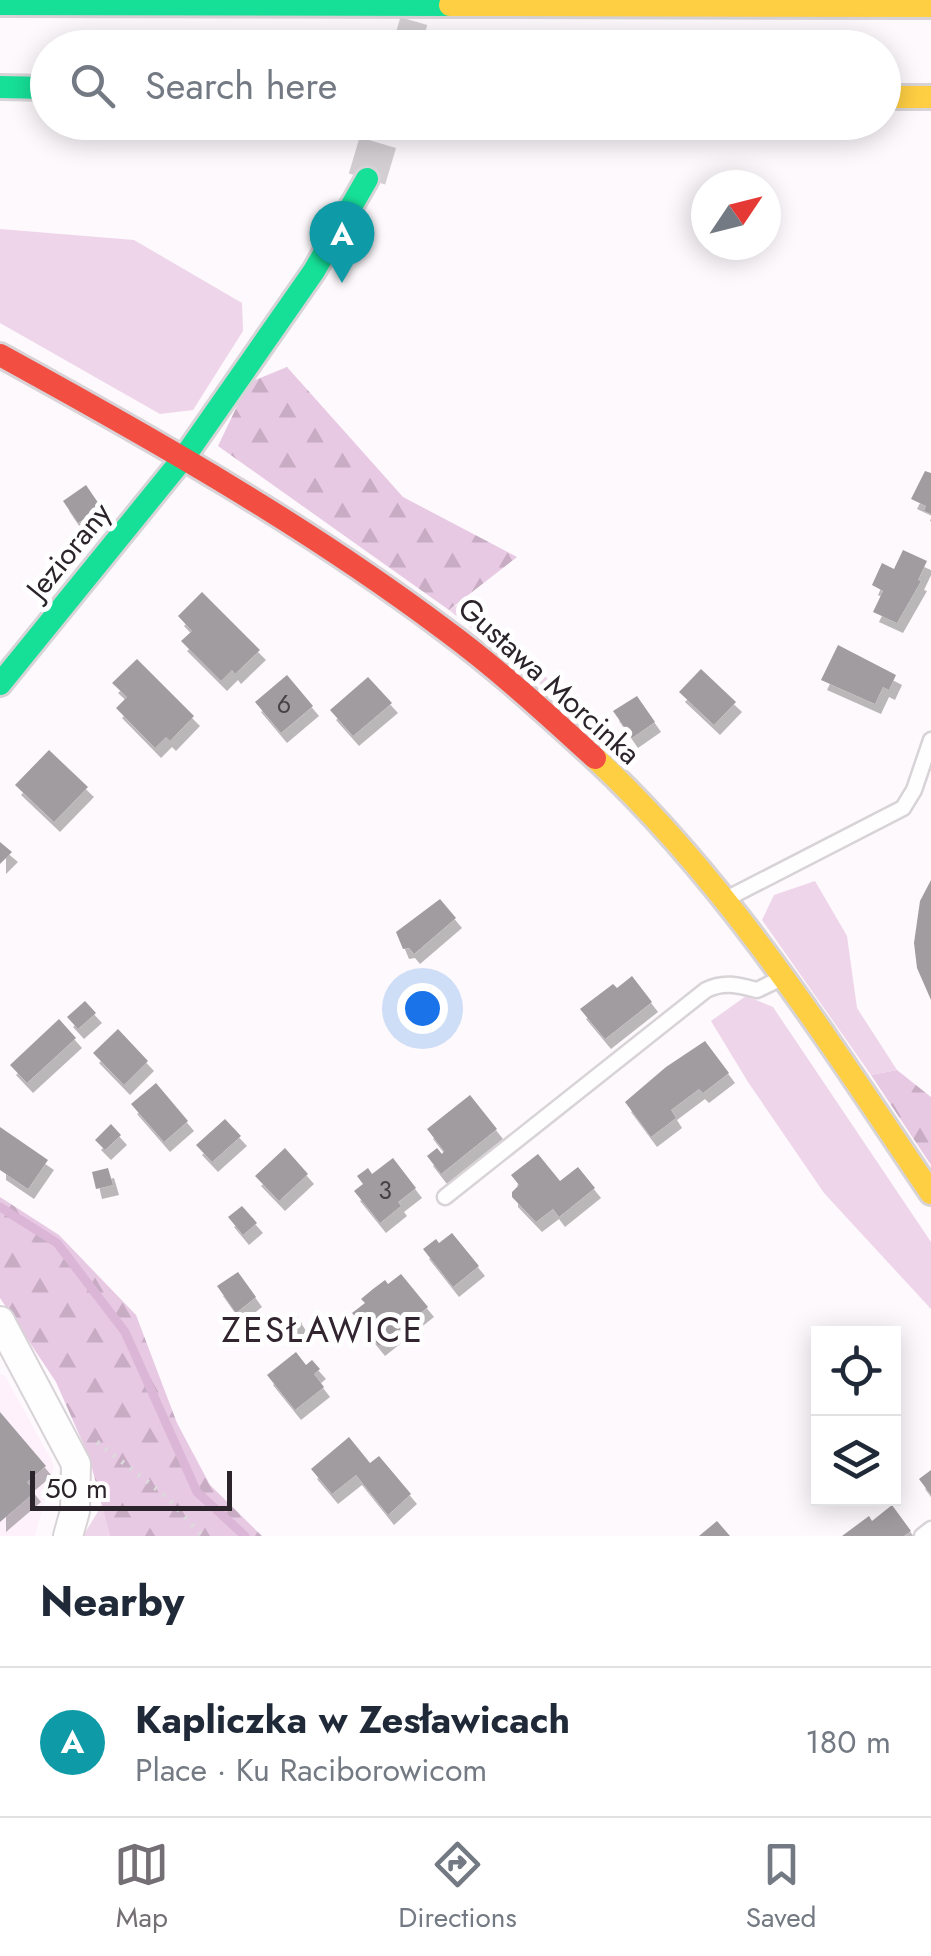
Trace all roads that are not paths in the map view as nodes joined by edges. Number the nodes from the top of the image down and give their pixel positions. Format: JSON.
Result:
{"nodes":[{"id":1,"x":0,"y":4,"type":"edge"},
{"id":2,"x":931,"y":6,"type":"edge"},
{"id":3,"x":0,"y":87,"type":"edge"},
{"id":4,"x":30,"y":88,"type":"edge"},
{"id":5,"x":901,"y":97,"type":"edge"},
{"id":6,"x":931,"y":97,"type":"edge"},
{"id":7,"x":368,"y":178,"type":"tunnel mouth"},
{"id":8,"x":0,"y":355,"type":"edge"},
{"id":9,"x":185,"y":456,"type":"junction"},
{"id":10,"x":0,"y":684,"type":"edge"},
{"id":11,"x":931,"y":740,"type":"edge"},
{"id":12,"x":722,"y":900,"type":"junction"},
{"id":13,"x":782,"y":978,"type":"junction"},
{"id":14,"x":931,"y":1192,"type":"edge"},
{"id":15,"x":445,"y":1198,"type":"dead end"},
{"id":16,"x":0,"y":1321,"type":"edge"},
{"id":17,"x":931,"y":1529,"type":"edge"},
{"id":18,"x":68,"y":1536,"type":"edge"},
{"id":19,"x":922,"y":1536,"type":"edge"}],
"edges":[{"from":1,"to":2,"type":"main road"},
{"from":3,"to":4,"type":"main road"},
{"from":5,"to":6,"type":"main road"},
{"from":7,"to":9,"type":"main road","name":"Jeziorany"},
{"from":8,"to":9,"type":"main road","name":"Gustawa Morcinka"},
{"from":9,"to":10,"type":"main road","name":"Jeziorany"},
{"from":9,"to":12,"type":"main road","name":"Gustawa Morcinka"},
{"from":11,"to":12,"type":"lane"},
{"from":12,"to":13,"type":"main road","name":"Gustawa Morcinka"},
{"from":13,"to":14,"type":"main road","name":"Gustawa Morcinka"},
{"from":13,"to":15,"type":"lane"},
{"from":16,"to":18,"type":"street"},
{"from":17,"to":19,"type":"lane"}]}
